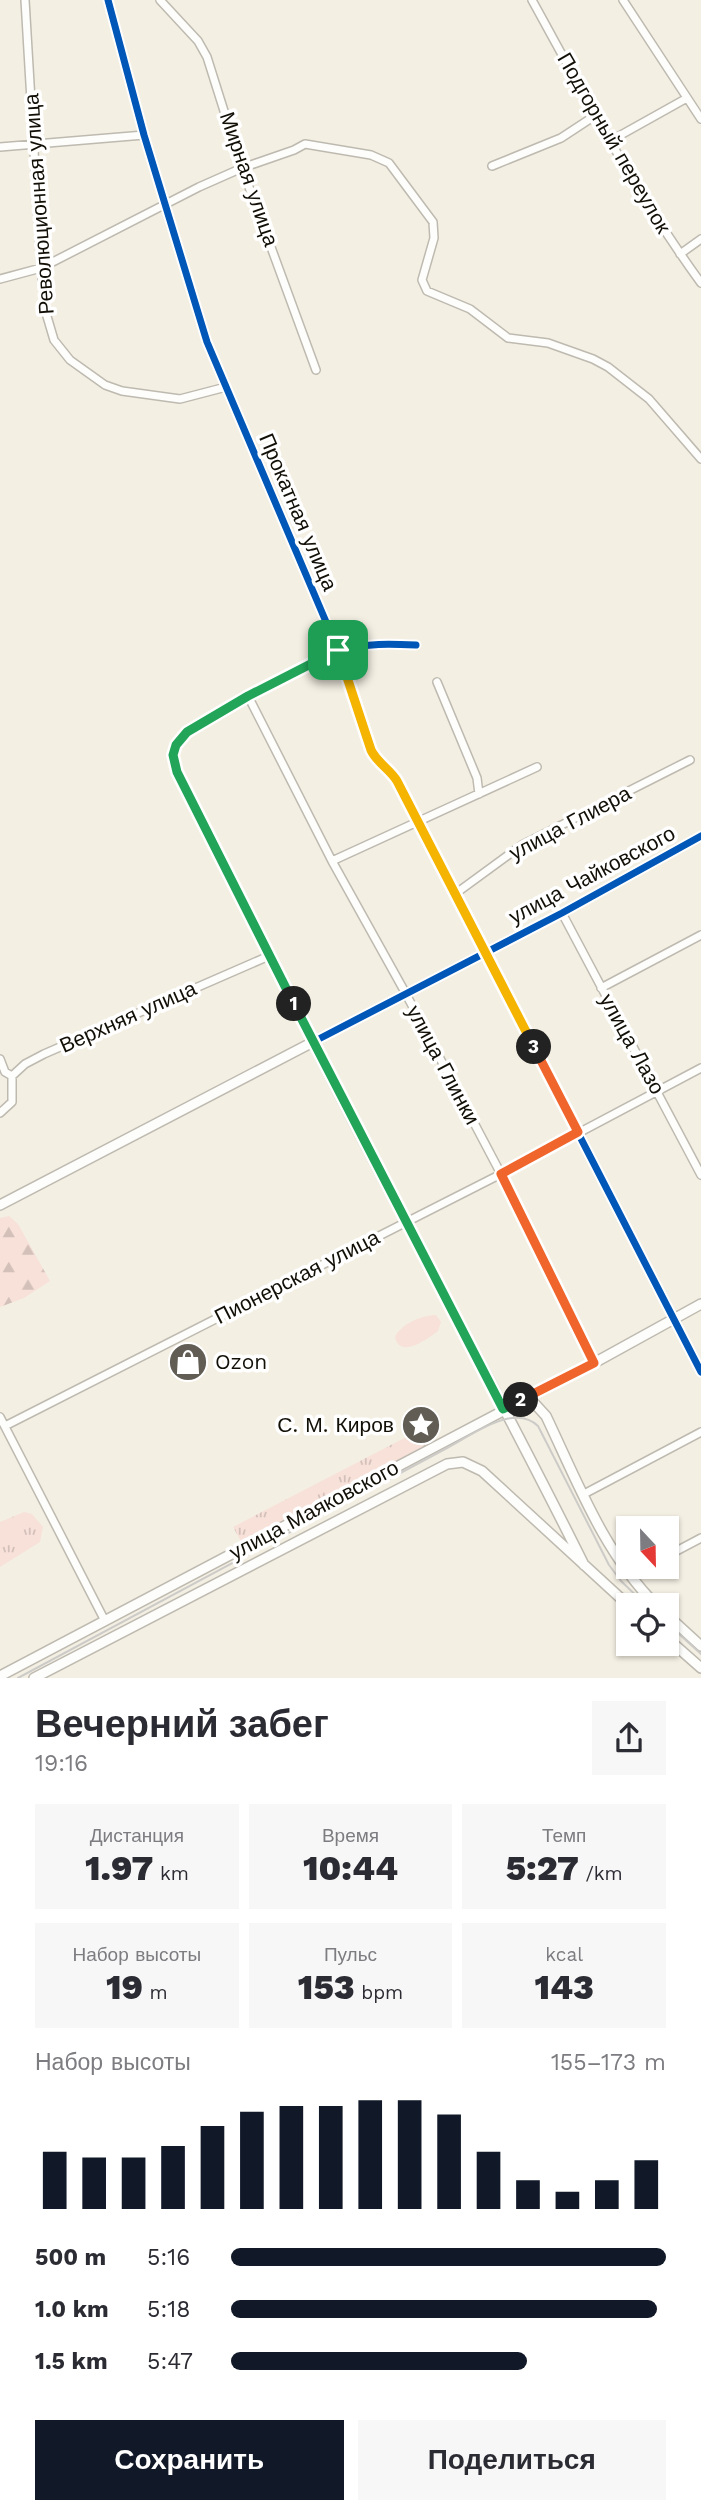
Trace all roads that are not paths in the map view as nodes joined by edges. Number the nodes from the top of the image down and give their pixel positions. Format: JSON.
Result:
{"nodes":[{"id":1,"x":25,"y":0,"type":"edge"},
{"id":2,"x":108,"y":0,"type":"edge"},
{"id":3,"x":160,"y":0,"type":"edge"},
{"id":4,"x":532,"y":0,"type":"edge"},
{"id":5,"x":623,"y":0,"type":"edge"},
{"id":6,"x":687,"y":98,"type":"junction"},
{"id":7,"x":596,"y":115,"type":"junction"},
{"id":8,"x":701,"y":119,"type":"edge"},
{"id":9,"x":144,"y":135,"type":"junction"},
{"id":10,"x":610,"y":141,"type":"junction"},
{"id":11,"x":35,"y":145,"type":"junction"},
{"id":12,"x":0,"y":147,"type":"edge"},
{"id":13,"x":492,"y":166,"type":"dead end"},
{"id":14,"x":242,"y":168,"type":"junction"},
{"id":15,"x":165,"y":204,"type":"junction"},
{"id":16,"x":701,"y":239,"type":"edge"},
{"id":17,"x":680,"y":254,"type":"junction"},
{"id":18,"x":41,"y":268,"type":"junction"},
{"id":19,"x":0,"y":279,"type":"edge"},
{"id":20,"x":701,"y":283,"type":"edge"},
{"id":21,"x":316,"y":370,"type":"dead end"},
{"id":22,"x":226,"y":387,"type":"junction"},
{"id":23,"x":701,"y":459,"type":"edge"},
{"id":24,"x":416,"y":645,"type":"dead end"},
{"id":25,"x":338,"y":650,"type":"junction"},
{"id":26,"x":437,"y":682,"type":"dead end"},
{"id":27,"x":248,"y":696,"type":"junction"},
{"id":28,"x":690,"y":760,"type":"dead end"},
{"id":29,"x":537,"y":767,"type":"dead end"},
{"id":30,"x":479,"y":793,"type":"junction"},
{"id":31,"x":418,"y":821,"type":"junction"},
{"id":32,"x":701,"y":836,"type":"edge"},
{"id":33,"x":332,"y":861,"type":"junction"},
{"id":34,"x":455,"y":894,"type":"junction"},
{"id":35,"x":562,"y":913,"type":"junction"},
{"id":36,"x":701,"y":935,"type":"edge"},
{"id":37,"x":485,"y":952,"type":"junction"},
{"id":38,"x":269,"y":956,"type":"junction"},
{"id":39,"x":601,"y":988,"type":"junction"},
{"id":40,"x":406,"y":994,"type":"junction"},
{"id":41,"x":313,"y":1042,"type":"junction"},
{"id":42,"x":0,"y":1059,"type":"edge"},
{"id":43,"x":701,"y":1068,"type":"edge"},
{"id":44,"x":12,"y":1076,"type":"junction"},
{"id":45,"x":658,"y":1091,"type":"junction"},
{"id":46,"x":0,"y":1113,"type":"edge"},
{"id":47,"x":578,"y":1132,"type":"junction"},
{"id":48,"x":501,"y":1174,"type":"junction"},
{"id":49,"x":701,"y":1175,"type":"edge"},
{"id":50,"x":0,"y":1205,"type":"edge"},
{"id":51,"x":405,"y":1221,"type":"junction"},
{"id":52,"x":701,"y":1304,"type":"edge"},
{"id":53,"x":674,"y":1319,"type":"junction"},
{"id":54,"x":594,"y":1363,"type":"junction"},
{"id":55,"x":701,"y":1372,"type":"edge"},
{"id":56,"x":508,"y":1407,"type":"junction"},
{"id":57,"x":0,"y":1416,"type":"edge"},
{"id":58,"x":5,"y":1426,"type":"junction"},
{"id":59,"x":701,"y":1432,"type":"edge"},
{"id":60,"x":584,"y":1494,"type":"junction"},
{"id":61,"x":701,"y":1538,"type":"edge"},
{"id":62,"x":679,"y":1550,"type":"edge"},
{"id":63,"x":616,"y":1557,"type":"edge"},
{"id":64,"x":584,"y":1565,"type":"junction"},
{"id":65,"x":633,"y":1579,"type":"edge"},
{"id":66,"x":645,"y":1593,"type":"edge"},
{"id":67,"x":616,"y":1594,"type":"edge"},
{"id":68,"x":106,"y":1621,"type":"junction"},
{"id":69,"x":679,"y":1626,"type":"edge"},
{"id":70,"x":701,"y":1646,"type":"edge"},
{"id":71,"x":679,"y":1649,"type":"edge"},
{"id":72,"x":701,"y":1668,"type":"edge"},
{"id":73,"x":0,"y":1676,"type":"edge"},
{"id":74,"x":34,"y":1678,"type":"edge"}],
"edges":[{"from":1,"to":11,"type":"street","name":"Революционная улица"},
{"from":2,"to":9,"type":"street","name":"Прокатная улица"},
{"from":3,"to":14,"type":"street","name":"Мирная улица"},
{"from":4,"to":7,"type":"street","name":"Подгорный переулок"},
{"from":5,"to":6,"type":"street"},
{"from":6,"to":8,"type":"street"},
{"from":6,"to":10,"type":"street"},
{"from":7,"to":10,"type":"street","name":"Подгорный переулок"},
{"from":7,"to":13,"type":"street"},
{"from":9,"to":11,"type":"street"},
{"from":9,"to":15,"type":"street","name":"Прокатная улица"},
{"from":10,"to":17,"type":"street","name":"Подгорный переулок"},
{"from":11,"to":12,"type":"street"},
{"from":11,"to":18,"type":"street","name":"Революционная улица"},
{"from":14,"to":15,"type":"street"},
{"from":14,"to":21,"type":"street","name":"Мирная улица"},
{"from":14,"to":23,"type":"street"},
{"from":15,"to":18,"type":"street"},
{"from":15,"to":22,"type":"street","name":"Прокатная улица"},
{"from":16,"to":17,"type":"street"},
{"from":17,"to":20,"type":"street","name":"Подгорный переулок"},
{"from":18,"to":19,"type":"street"},
{"from":18,"to":22,"type":"street","name":"Революционная улица"},
{"from":22,"to":25,"type":"street","name":"Прокатная улица"},
{"from":24,"to":25,"type":"street"},
{"from":25,"to":27,"type":"street"},
{"from":25,"to":31,"type":"street","name":"Прокатная улица"},
{"from":26,"to":30,"type":"street"},
{"from":27,"to":33,"type":"street","name":"улица Глинки"},
{"from":27,"to":38,"type":"street"},
{"from":28,"to":34,"type":"street","name":"улица Глиера"},
{"from":29,"to":30,"type":"street"},
{"from":30,"to":31,"type":"street"},
{"from":31,"to":33,"type":"street"},
{"from":31,"to":34,"type":"street","name":"Прокатная улица"},
{"from":32,"to":35,"type":"street","name":"улица Чайковского"},
{"from":33,"to":40,"type":"street","name":"улица Глинки"},
{"from":34,"to":37,"type":"street","name":"Прокатная улица"},
{"from":35,"to":37,"type":"street","name":"улица Чайковского"},
{"from":35,"to":39,"type":"street","name":"улица Лазо"},
{"from":36,"to":39,"type":"street"},
{"from":37,"to":40,"type":"street","name":"улица Чайковского"},
{"from":37,"to":47,"type":"street","name":"Прокатная улица"},
{"from":38,"to":41,"type":"street"},
{"from":38,"to":44,"type":"street","name":"Верхняя улица"},
{"from":39,"to":45,"type":"street","name":"улица Лазо"},
{"from":40,"to":41,"type":"street","name":"улица Чайковского"},
{"from":40,"to":48,"type":"street","name":"улица Глинки"},
{"from":41,"to":50,"type":"main road","name":"улица Чайковского"},
{"from":41,"to":51,"type":"main road"},
{"from":42,"to":44,"type":"street"},
{"from":43,"to":45,"type":"street","name":"Пионерская улица"},
{"from":44,"to":46,"type":"street"},
{"from":45,"to":47,"type":"street","name":"Пионерская улица"},
{"from":45,"to":49,"type":"street","name":"улица Лазо"},
{"from":47,"to":48,"type":"street","name":"Пионерская улица"},
{"from":47,"to":53,"type":"street","name":"Прокатная улица"},
{"from":48,"to":51,"type":"street","name":"Пионерская улица"},
{"from":48,"to":54,"type":"street","name":"улица Глинки"},
{"from":51,"to":56,"type":"main road"},
{"from":51,"to":58,"type":"street","name":"Пионерская улица"},
{"from":52,"to":53,"type":"main road","name":"улица Маяковского"},
{"from":53,"to":54,"type":"main road","name":"улица Маяковского"},
{"from":53,"to":55,"type":"street","name":"Прокатная улица"},
{"from":54,"to":56,"type":"main road","name":"улица Маяковского"},
{"from":56,"to":60,"type":"main road"},
{"from":56,"to":64,"type":"main road"},
{"from":56,"to":68,"type":"main road","name":"улица Маяковского"},
{"from":57,"to":58,"type":"street"},
{"from":58,"to":68,"type":"street"},
{"from":59,"to":60,"type":"street"},
{"from":60,"to":63,"type":"main road"},
{"from":61,"to":62,"type":"street"},
{"from":64,"to":67,"type":"main road","name":"улица Маяковского"},
{"from":64,"to":74,"type":"main road","name":"улица Маяковского"},
{"from":65,"to":66,"type":"main road"},
{"from":68,"to":73,"type":"main road","name":"улица Маяковского"},
{"from":69,"to":70,"type":"main road"},
{"from":71,"to":72,"type":"main road"}]}
